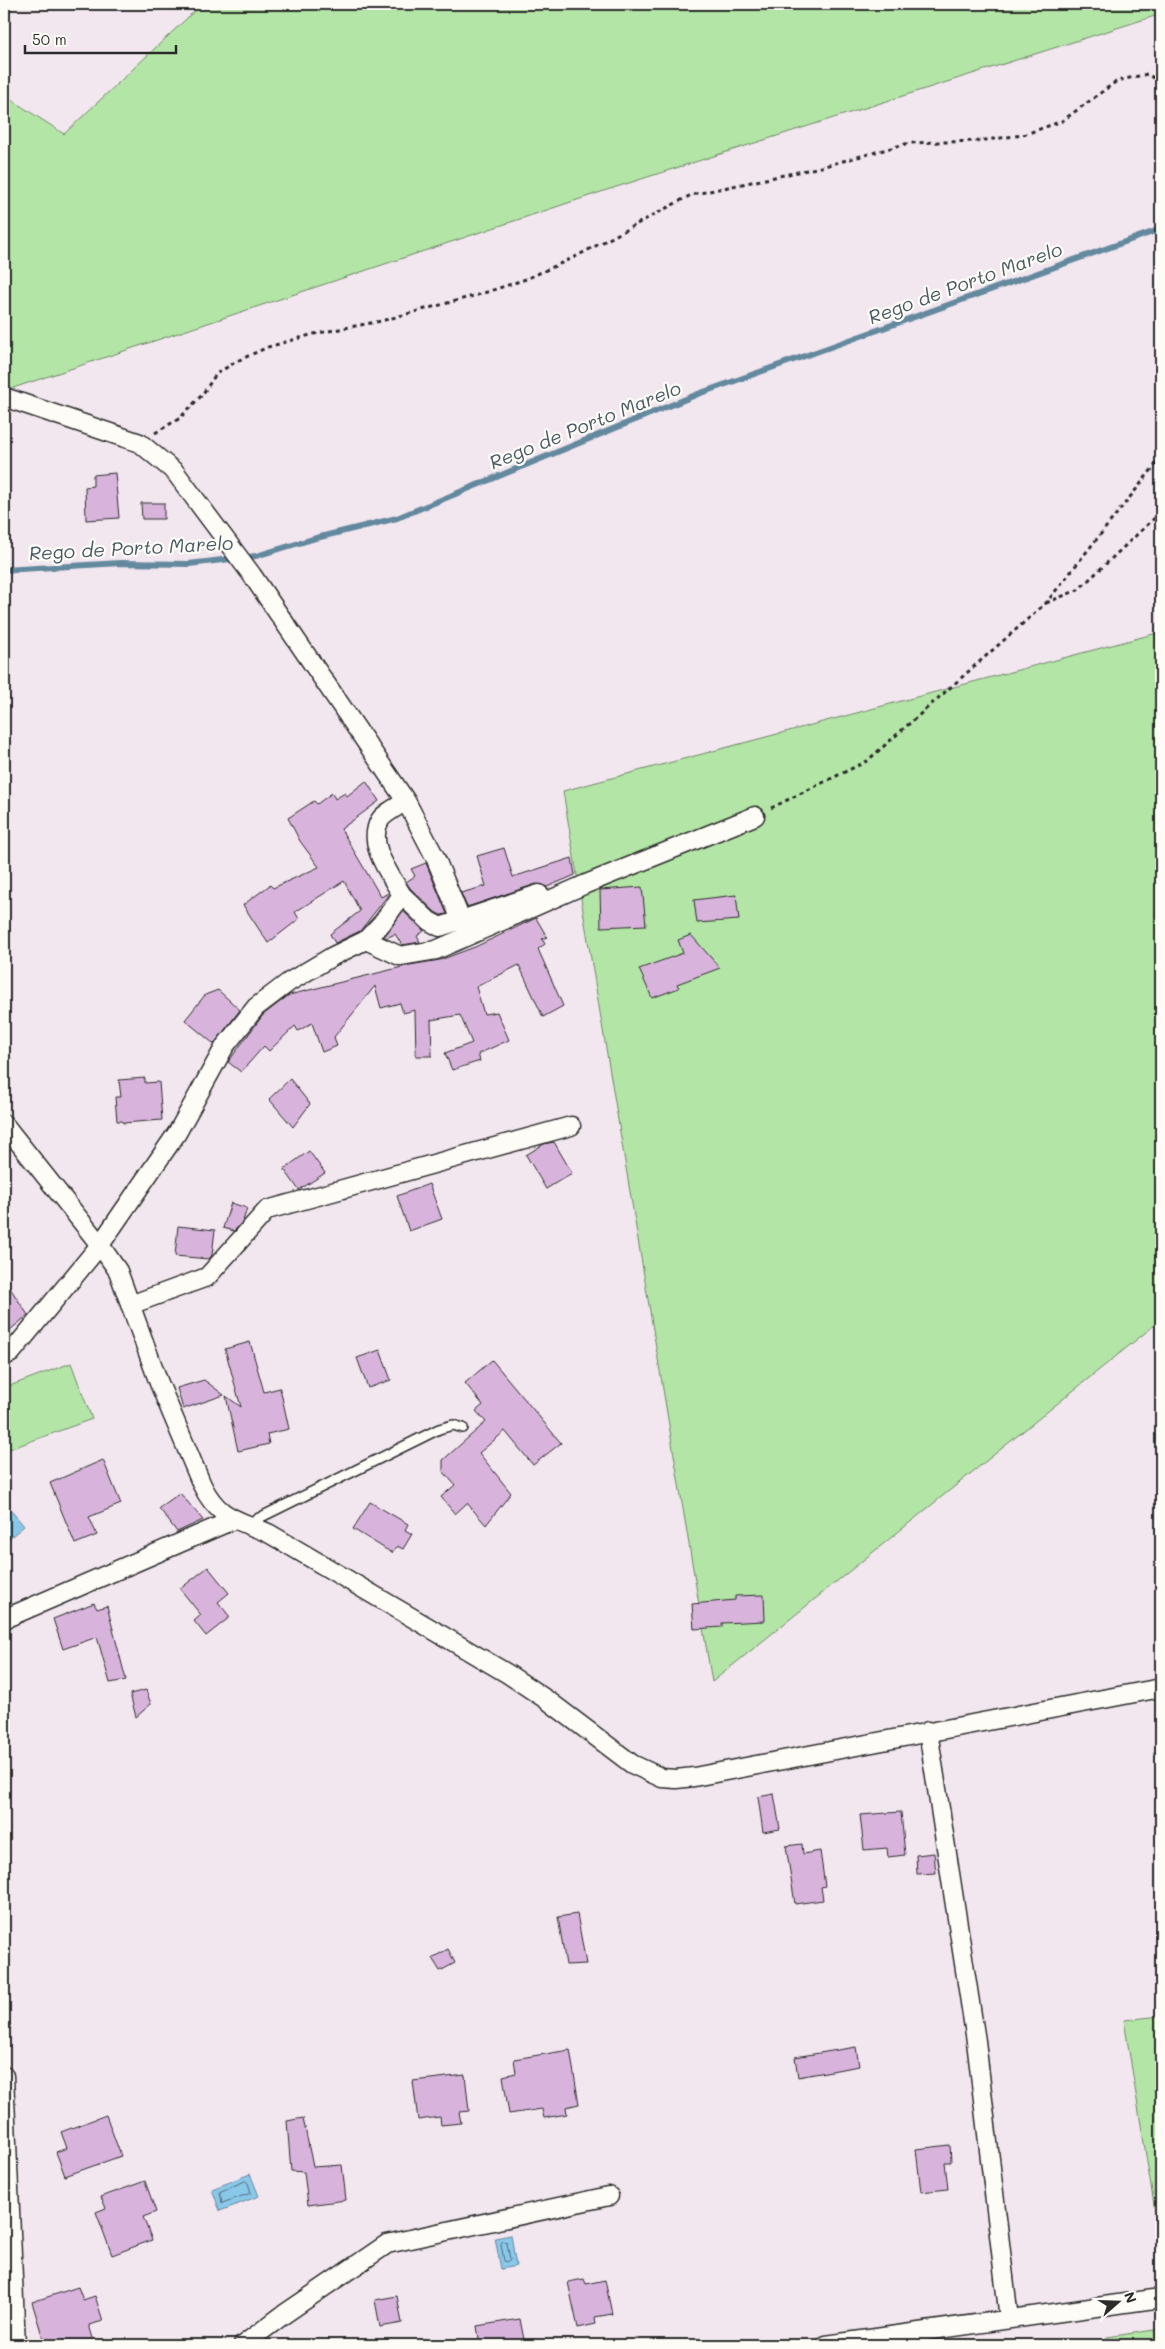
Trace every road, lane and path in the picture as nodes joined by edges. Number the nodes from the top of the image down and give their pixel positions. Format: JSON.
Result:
{"nodes":[{"id":1,"x":1161,"y":82,"type":"edge"},
{"id":2,"x":4,"y":397,"type":"edge"},
{"id":3,"x":140,"y":443,"type":"junction"},
{"id":4,"x":1161,"y":458,"type":"edge"},
{"id":5,"x":1161,"y":512,"type":"edge"},
{"id":6,"x":1046,"y":603,"type":"junction"},
{"id":7,"x":406,"y":802,"type":"junction"},
{"id":8,"x":755,"y":816,"type":"joint"},
{"id":9,"x":586,"y":884,"type":"junction"},
{"id":10,"x":402,"y":895,"type":"junction"},
{"id":11,"x":461,"y":920,"type":"junction"},
{"id":12,"x":366,"y":940,"type":"junction"},
{"id":13,"x":4,"y":1124,"type":"edge"},
{"id":14,"x":571,"y":1126,"type":"dead end"},
{"id":15,"x":100,"y":1245,"type":"junction"},
{"id":16,"x":130,"y":1305,"type":"junction"},
{"id":17,"x":4,"y":1356,"type":"edge"},
{"id":18,"x":463,"y":1428,"type":"dead end"},
{"id":19,"x":239,"y":1522,"type":"junction"},
{"id":20,"x":4,"y":1619,"type":"edge"},
{"id":21,"x":1161,"y":1688,"type":"edge"},
{"id":22,"x":928,"y":1731,"type":"junction"},
{"id":23,"x":4,"y":2076,"type":"edge"},
{"id":24,"x":609,"y":2196,"type":"dead end"},
{"id":25,"x":1161,"y":2298,"type":"edge"},
{"id":26,"x":1009,"y":2319,"type":"junction"},
{"id":27,"x":16,"y":2345,"type":"edge"},
{"id":28,"x":243,"y":2345,"type":"edge"},
{"id":29,"x":826,"y":2345,"type":"edge"}],
"edges":[{"from":1,"to":3,"type":"path"},
{"from":2,"to":3,"type":"street"},
{"from":3,"to":7,"type":"street"},
{"from":4,"to":6,"type":"path"},
{"from":5,"to":6,"type":"path"},
{"from":6,"to":8,"type":"path"},
{"from":7,"to":10,"type":"street"},
{"from":7,"to":11,"type":"street"},
{"from":8,"to":9,"type":"street"},
{"from":9,"to":11,"type":"street"},
{"from":9,"to":12,"type":"street"},
{"from":10,"to":11,"type":"street"},
{"from":10,"to":12,"type":"street"},
{"from":12,"to":15,"type":"street"},
{"from":13,"to":15,"type":"street"},
{"from":14,"to":16,"type":"street"},
{"from":15,"to":16,"type":"street"},
{"from":15,"to":17,"type":"street"},
{"from":16,"to":19,"type":"street"},
{"from":18,"to":19,"type":"lane"},
{"from":19,"to":20,"type":"street"},
{"from":19,"to":22,"type":"street"},
{"from":21,"to":22,"type":"street"},
{"from":22,"to":26,"type":"street"},
{"from":23,"to":27,"type":"street"},
{"from":24,"to":28,"type":"street"},
{"from":25,"to":26,"type":"street"},
{"from":26,"to":29,"type":"street"}]}
